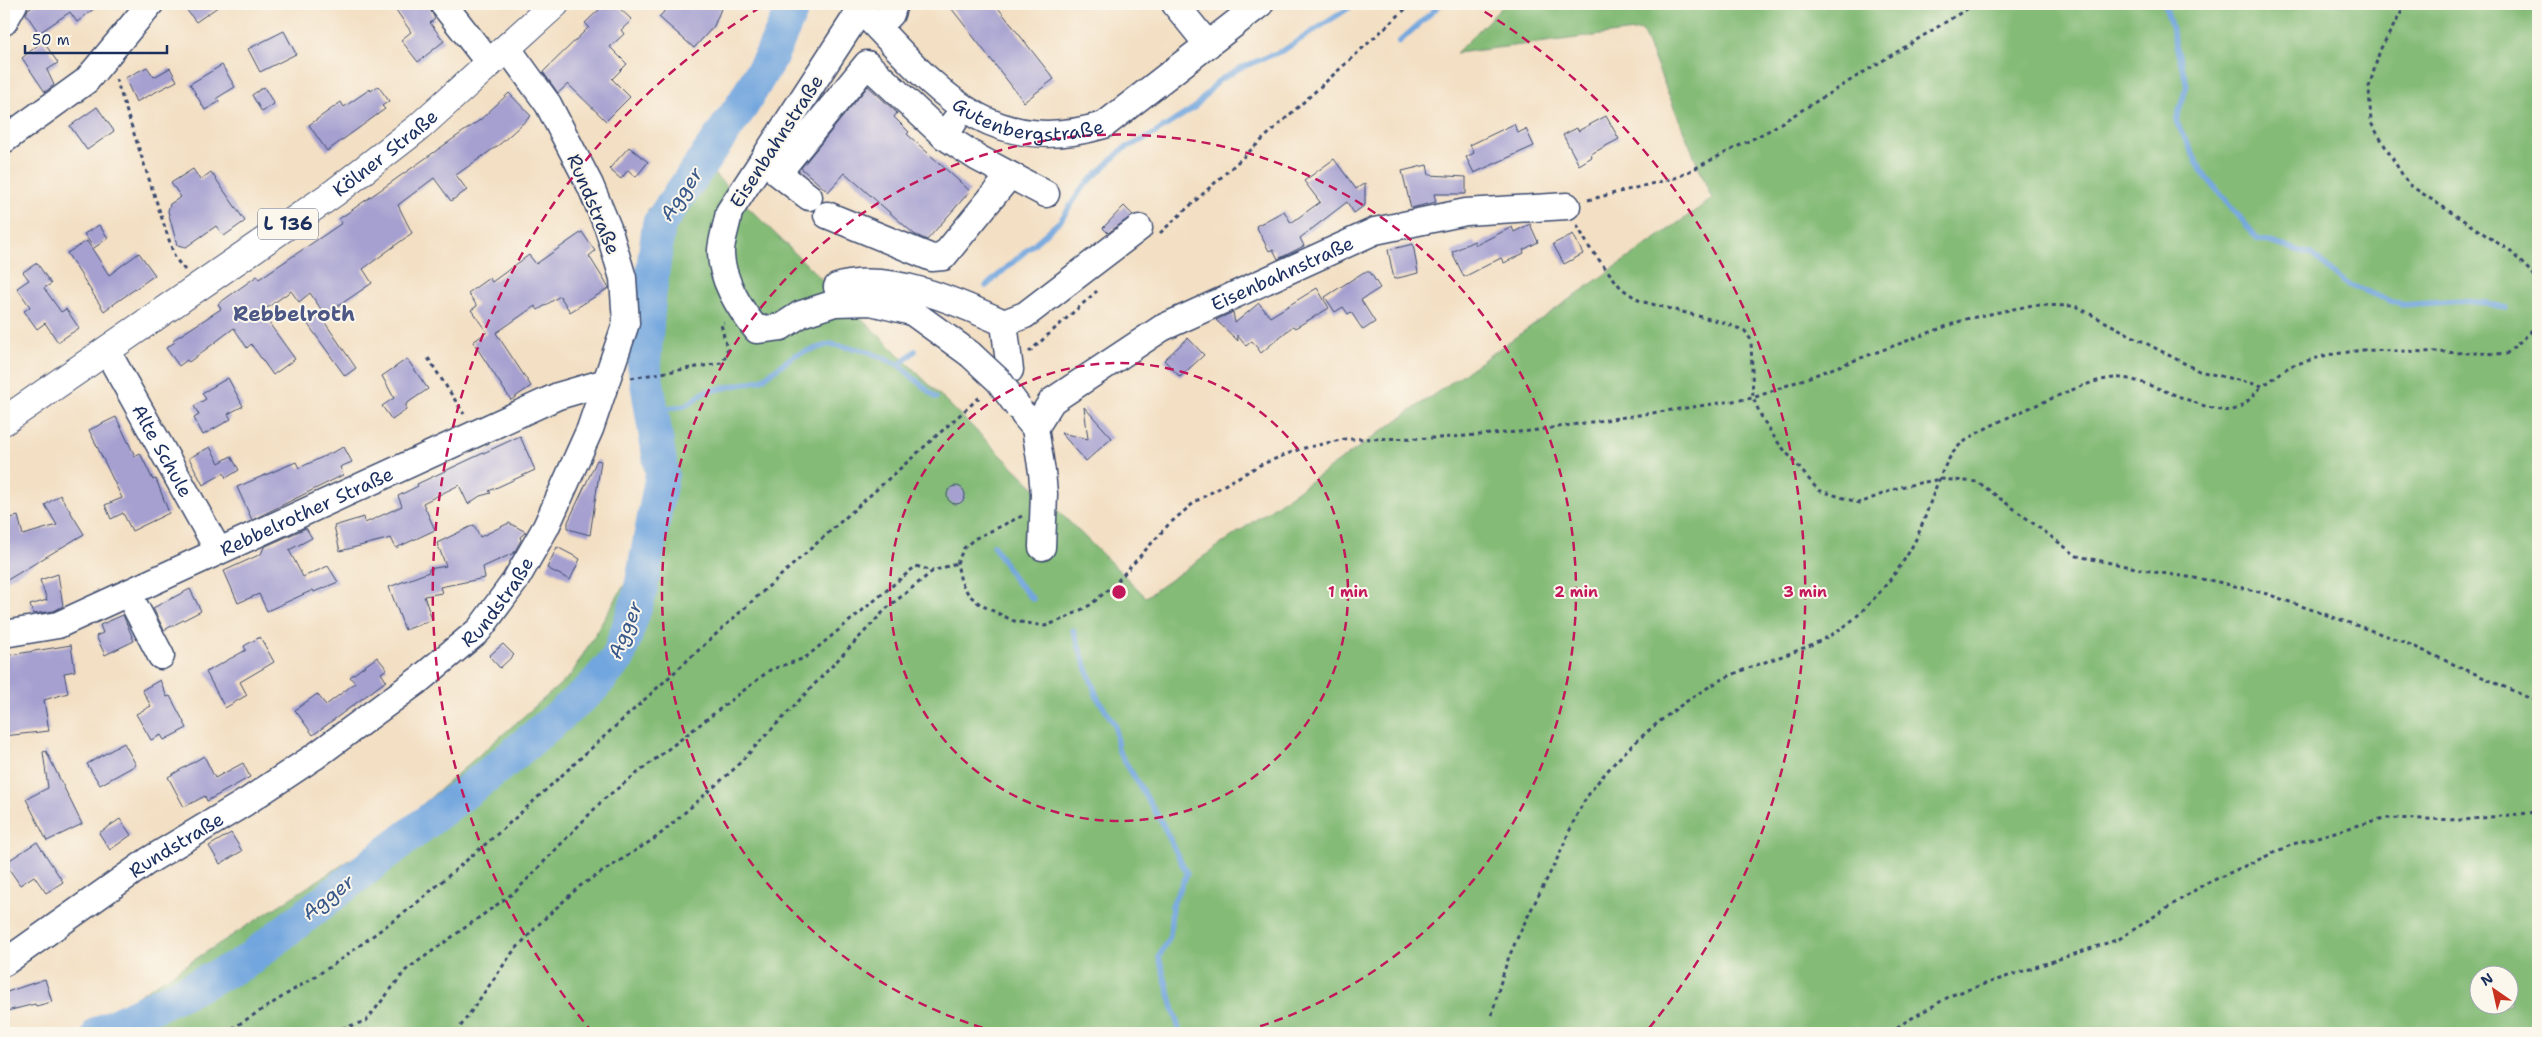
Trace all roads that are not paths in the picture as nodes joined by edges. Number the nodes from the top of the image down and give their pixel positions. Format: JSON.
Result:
{"nodes":[{"id":1,"x":14,"y":4,"type":"edge"},
{"id":2,"x":150,"y":4,"type":"edge"},
{"id":3,"x":443,"y":4,"type":"edge"},
{"id":4,"x":555,"y":4,"type":"edge"},
{"id":5,"x":894,"y":4,"type":"edge"},
{"id":6,"x":1175,"y":4,"type":"edge"},
{"id":7,"x":1260,"y":4,"type":"edge"},
{"id":8,"x":864,"y":13,"type":"edge"},
{"id":9,"x":4,"y":22,"type":"edge"},
{"id":10,"x":1208,"y":45,"type":"junction"},
{"id":11,"x":499,"y":56,"type":"junction"},
{"id":12,"x":963,"y":110,"type":"junction"},
{"id":13,"x":944,"y":136,"type":"junction"},
{"id":14,"x":4,"y":140,"type":"edge"},
{"id":15,"x":1010,"y":175,"type":"junction"},
{"id":16,"x":1046,"y":194,"type":"dead end"},
{"id":17,"x":1567,"y":206,"type":"road end"},
{"id":18,"x":1146,"y":234,"type":"road end"},
{"id":19,"x":1004,"y":323,"type":"junction"},
{"id":20,"x":781,"y":327,"type":"junction"},
{"id":21,"x":106,"y":351,"type":"junction"},
{"id":22,"x":1010,"y":370,"type":"road end"},
{"id":23,"x":615,"y":381,"type":"junction"},
{"id":24,"x":4,"y":422,"type":"edge"},
{"id":25,"x":1035,"y":428,"type":"junction"},
{"id":26,"x":1042,"y":547,"type":"dead end"},
{"id":27,"x":218,"y":550,"type":"junction"},
{"id":28,"x":128,"y":593,"type":"junction"},
{"id":29,"x":5,"y":629,"type":"edge"},
{"id":30,"x":161,"y":656,"type":"dead end"},
{"id":31,"x":4,"y":963,"type":"edge"}],
"edges":[{"from":1,"to":9,"type":"street"},
{"from":2,"to":14,"type":"street"},
{"from":3,"to":11,"type":"street","name":"Rundstraße"},
{"from":4,"to":11,"type":"main road","name":"Kölner Straße","number":"L 136"},
{"from":5,"to":8,"type":"street","name":"Eisenbahnstraße"},
{"from":6,"to":10,"type":"street"},
{"from":7,"to":10,"type":"street","name":"Gutenbergstraße"},
{"from":8,"to":12,"type":"street","name":"Gutenbergstraße"},
{"from":8,"to":20,"type":"street","name":"Eisenbahnstraße"},
{"from":10,"to":12,"type":"street","name":"Gutenbergstraße"},
{"from":11,"to":21,"type":"main road","name":"Kölner Straße","number":"L 136"},
{"from":11,"to":23,"type":"street","name":"Rundstraße"},
{"from":12,"to":13,"type":"street"},
{"from":13,"to":15,"type":"street"},
{"from":13,"to":15,"type":"street"},
{"from":15,"to":16,"type":"street"},
{"from":17,"to":25,"type":"street","name":"Eisenbahnstraße"},
{"from":18,"to":19,"type":"street"},
{"from":19,"to":20,"type":"street"},
{"from":19,"to":22,"type":"street"},
{"from":20,"to":25,"type":"street","name":"Eisenbahnstraße","bridge":true},
{"from":21,"to":24,"type":"main road","name":"Kölner Straße","number":"L 136"},
{"from":21,"to":27,"type":"street","name":"Alte Schule"},
{"from":23,"to":27,"type":"street","name":"Rebbelrother Straße"},
{"from":23,"to":31,"type":"street","name":"Rundstraße"},
{"from":25,"to":26,"type":"street"},
{"from":27,"to":28,"type":"street","name":"Rebbelrother Straße"},
{"from":28,"to":29,"type":"street","name":"Rebbelrother Straße"},
{"from":28,"to":30,"type":"street"}]}
